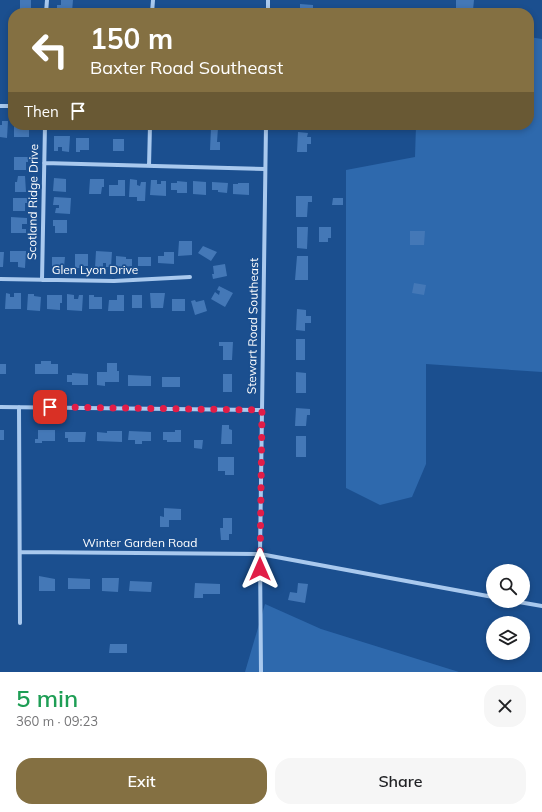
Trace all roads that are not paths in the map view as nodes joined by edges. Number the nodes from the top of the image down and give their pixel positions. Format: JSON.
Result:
{"nodes":[{"id":1,"x":45,"y":130,"type":"edge"},
{"id":2,"x":150,"y":130,"type":"edge"},
{"id":3,"x":266,"y":130,"type":"edge"},
{"id":4,"x":44,"y":163,"type":"junction"},
{"id":5,"x":149,"y":166,"type":"junction"},
{"id":6,"x":265,"y":169,"type":"junction"},
{"id":7,"x":190,"y":277,"type":"dead end"},
{"id":8,"x":0,"y":279,"type":"edge"},
{"id":9,"x":42,"y":280,"type":"junction"},
{"id":10,"x":0,"y":407,"type":"edge"},
{"id":11,"x":19,"y":407,"type":"junction"},
{"id":12,"x":262,"y":410,"type":"junction"},
{"id":13,"x":20,"y":552,"type":"junction"},
{"id":14,"x":260,"y":554,"type":"junction"},
{"id":15,"x":486,"y":596,"type":"edge"},
{"id":16,"x":530,"y":604,"type":"edge"},
{"id":17,"x":542,"y":606,"type":"edge"},
{"id":18,"x":20,"y":624,"type":"dead end"},
{"id":19,"x":261,"y":672,"type":"edge"}],
"edges":[{"from":1,"to":4,"type":"street","name":"Scotland Ridge Drive"},
{"from":2,"to":5,"type":"street"},
{"from":3,"to":6,"type":"street","name":"Stewart Road Southeast"},
{"from":4,"to":5,"type":"street"},
{"from":4,"to":9,"type":"street","name":"Scotland Ridge Drive"},
{"from":5,"to":6,"type":"street"},
{"from":6,"to":12,"type":"street","name":"Stewart Road Southeast"},
{"from":7,"to":9,"type":"street","name":"Glen Lyon Drive"},
{"from":8,"to":9,"type":"street","name":"Glen Lyon Drive"},
{"from":10,"to":11,"type":"street"},
{"from":11,"to":12,"type":"street"},
{"from":11,"to":13,"type":"street"},
{"from":12,"to":14,"type":"street","name":"Stewart Road Southeast"},
{"from":13,"to":14,"type":"street","name":"Winter Garden Road"},
{"from":13,"to":18,"type":"street"},
{"from":14,"to":15,"type":"street"},
{"from":14,"to":19,"type":"street","name":"Stewart Road Southeast"},
{"from":16,"to":17,"type":"street"}]}
